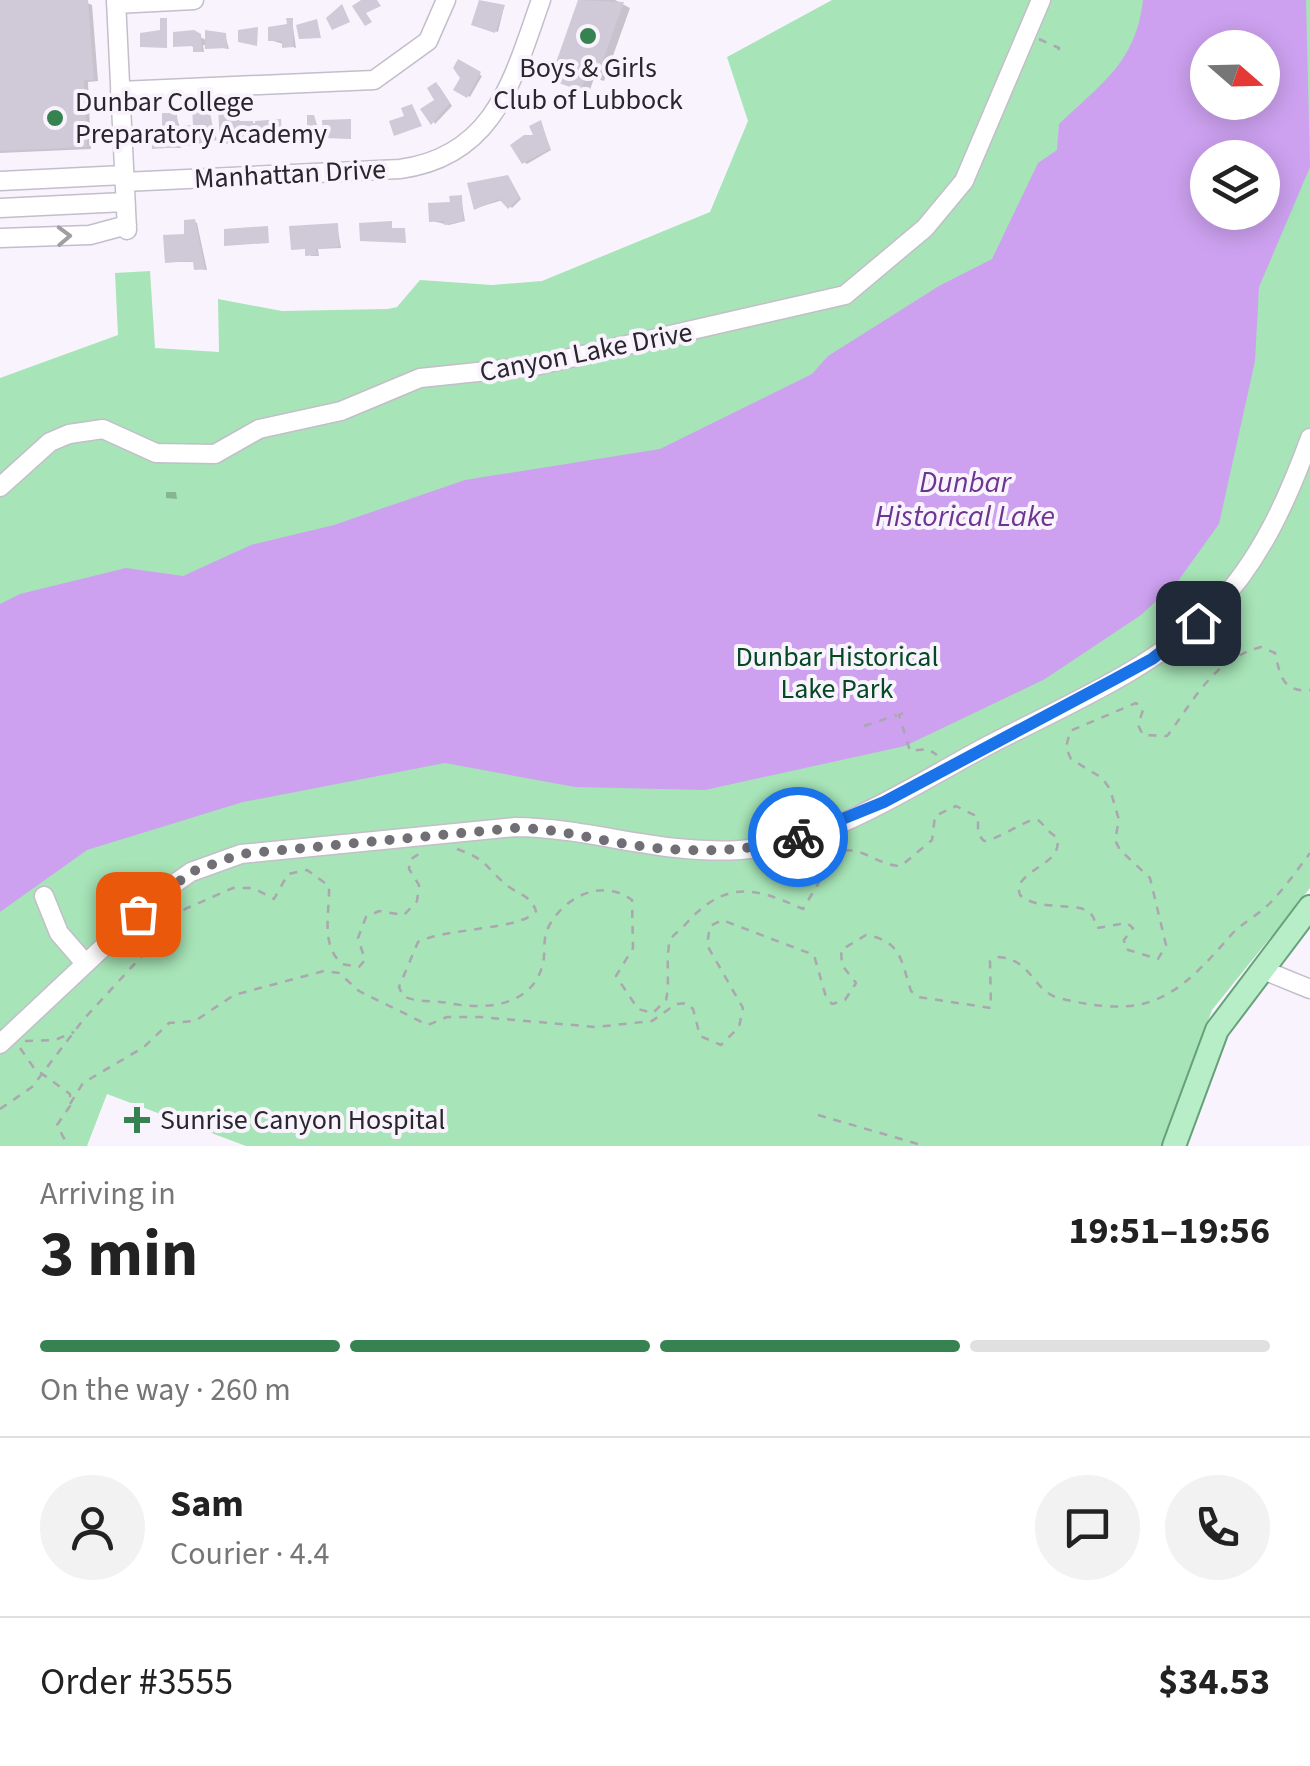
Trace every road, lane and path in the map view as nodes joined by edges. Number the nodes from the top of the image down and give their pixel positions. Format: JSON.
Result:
{"nodes":[{"id":1,"x":194,"y":0,"type":"edge"},
{"id":2,"x":446,"y":0,"type":"edge"},
{"id":3,"x":541,"y":0,"type":"edge"},
{"id":4,"x":1041,"y":0,"type":"edge"},
{"id":5,"x":116,"y":2,"type":"edge"},
{"id":6,"x":1040,"y":33,"type":"dead end"},
{"id":7,"x":1056,"y":56,"type":"dead end"},
{"id":8,"x":120,"y":92,"type":"junction"},
{"id":9,"x":124,"y":178,"type":"junction"},
{"id":10,"x":0,"y":181,"type":"edge"},
{"id":11,"x":126,"y":202,"type":"junction"},
{"id":12,"x":0,"y":208,"type":"edge"},
{"id":13,"x":0,"y":238,"type":"edge"},
{"id":14,"x":1310,"y":438,"type":"edge"},
{"id":15,"x":0,"y":486,"type":"edge"},
{"id":16,"x":1310,"y":690,"type":"edge"},
{"id":17,"x":864,"y":726,"type":"dead end"},
{"id":18,"x":942,"y":770,"type":"junction"},
{"id":19,"x":447,"y":846,"type":"dead end"},
{"id":20,"x":427,"y":850,"type":"dead end"},
{"id":21,"x":1310,"y":852,"type":"edge"},
{"id":22,"x":44,"y":896,"type":"dead end"},
{"id":23,"x":1310,"y":907,"type":"edge"},
{"id":24,"x":86,"y":964,"type":"junction"},
{"id":25,"x":1261,"y":969,"type":"junction"},
{"id":26,"x":1310,"y":989,"type":"edge"},
{"id":27,"x":76,"y":1031,"type":"junction"},
{"id":28,"x":0,"y":1044,"type":"edge"},
{"id":29,"x":41,"y":1074,"type":"junction"},
{"id":30,"x":70,"y":1104,"type":"junction"},
{"id":31,"x":0,"y":1109,"type":"edge"},
{"id":32,"x":818,"y":1116,"type":"dead end"},
{"id":33,"x":68,"y":1146,"type":"edge"},
{"id":34,"x":925,"y":1146,"type":"edge"},
{"id":35,"x":1174,"y":1146,"type":"edge"}],
"edges":[{"from":1,"to":5,"type":"street"},
{"from":2,"to":8,"type":"street"},
{"from":3,"to":9,"type":"street","name":"Manhattan Drive"},
{"from":4,"to":15,"type":"street","name":"Canyon Lake Drive"},
{"from":5,"to":8,"type":"street"},
{"from":6,"to":7,"type":"path"},
{"from":8,"to":9,"type":"street"},
{"from":9,"to":10,"type":"street","name":"Manhattan Drive"},
{"from":9,"to":11,"type":"street"},
{"from":11,"to":12,"type":"street"},
{"from":13,"to":11,"type":"street","one_way":true},
{"from":14,"to":18,"type":"street"},
{"from":16,"to":19,"type":"path"},
{"from":17,"to":18,"type":"path"},
{"from":18,"to":24,"type":"street"},
{"from":20,"to":27,"type":"path"},
{"from":21,"to":30,"type":"path"},
{"from":22,"to":24,"type":"street"},
{"from":23,"to":25,"type":"main road"},
{"from":24,"to":28,"type":"street"},
{"from":25,"to":26,"type":"street"},
{"from":25,"to":35,"type":"main road"},
{"from":27,"to":29,"type":"path"},
{"from":27,"to":29,"type":"path"},
{"from":29,"to":30,"type":"path"},
{"from":29,"to":31,"type":"path"},
{"from":30,"to":33,"type":"path"},
{"from":32,"to":34,"type":"path"}]}
